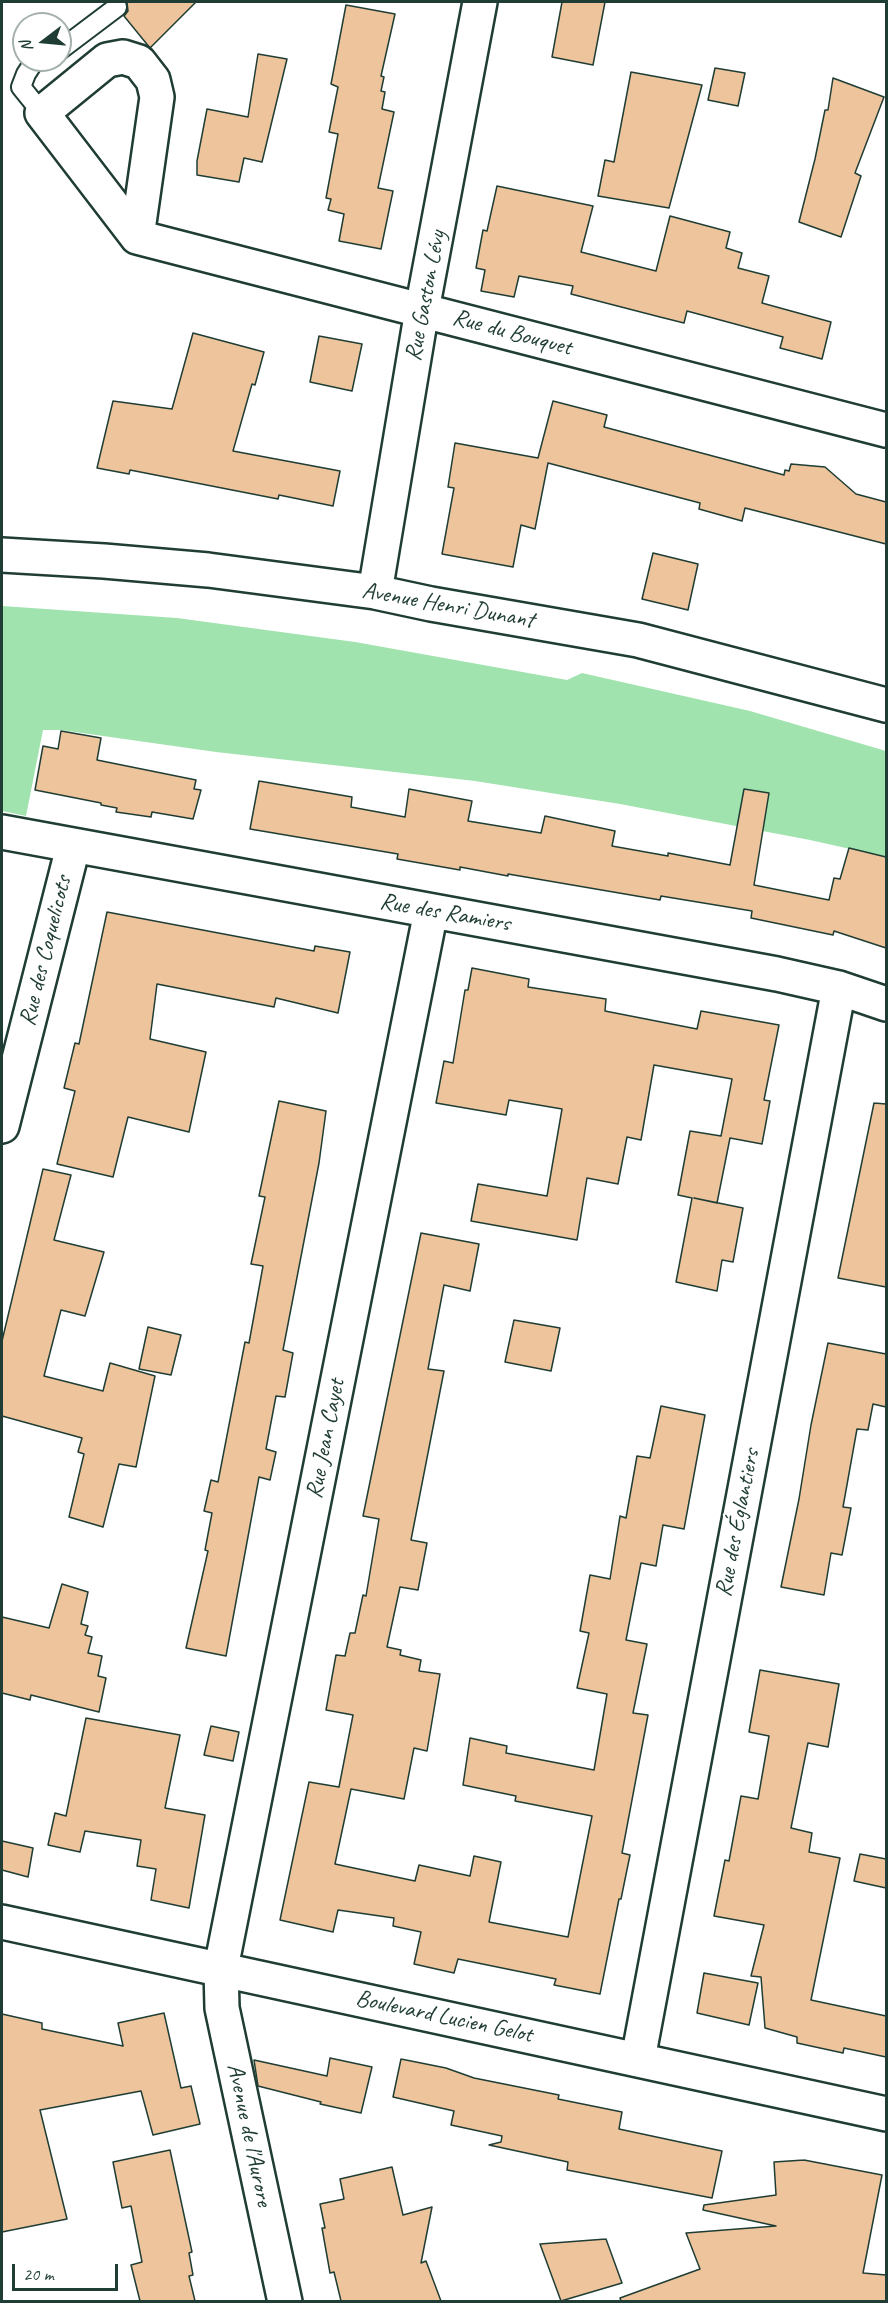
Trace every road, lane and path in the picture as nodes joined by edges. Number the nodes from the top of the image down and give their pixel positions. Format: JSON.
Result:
{"nodes":[{"id":1,"x":480,"y":2,"type":"edge"},
{"id":2,"x":117,"y":7,"type":"dead end"},
{"id":3,"x":72,"y":41,"type":"edge"},
{"id":4,"x":29,"y":72,"type":"edge"},
{"id":5,"x":42,"y":113,"type":"junction"},
{"id":6,"x":137,"y":237,"type":"junction"},
{"id":7,"x":422,"y":310,"type":"junction"},
{"id":8,"x":886,"y":430,"type":"edge"},
{"id":9,"x":2,"y":555,"type":"edge"},
{"id":10,"x":375,"y":592,"type":"junction"},
{"id":11,"x":886,"y":705,"type":"edge"},
{"id":12,"x":2,"y":832,"type":"edge"},
{"id":13,"x":73,"y":847,"type":"junction"},
{"id":14,"x":431,"y":911,"type":"junction"},
{"id":15,"x":839,"y":988,"type":"junction"},
{"id":16,"x":886,"y":1004,"type":"edge"},
{"id":17,"x":2,"y":1126,"type":"edge"},
{"id":18,"x":2,"y":1922,"type":"edge"},
{"id":19,"x":221,"y":1968,"type":"junction"},
{"id":20,"x":638,"y":2059,"type":"junction"},
{"id":21,"x":886,"y":2114,"type":"edge"},
{"id":22,"x":285,"y":2301,"type":"edge"}],
"edges":[{"from":1,"to":7,"type":"street","name":"Rue Gaston Lévy"},
{"from":2,"to":3,"type":"lane"},
{"from":4,"to":5,"type":"lane"},
{"from":5,"to":6,"type":"street"},
{"from":5,"to":6,"type":"street"},
{"from":6,"to":7,"type":"street","name":"Rue du Bouquet"},
{"from":7,"to":8,"type":"street","name":"Rue du Bouquet"},
{"from":7,"to":10,"type":"street","name":"Rue Gaston Lévy"},
{"from":9,"to":10,"type":"street","name":"Avenue Henri Dunant"},
{"from":10,"to":11,"type":"street","name":"Avenue Henri Dunant"},
{"from":12,"to":13,"type":"street","name":"Rue des Ramiers"},
{"from":13,"to":14,"type":"street","name":"Rue des Ramiers"},
{"from":13,"to":17,"type":"street","name":"Rue des Coquelicots"},
{"from":14,"to":15,"type":"street","name":"Rue des Ramiers"},
{"from":14,"to":19,"type":"street","name":"Rue Jean Cayet"},
{"from":15,"to":16,"type":"street","name":"Rue des Ramiers"},
{"from":15,"to":20,"type":"street","name":"Rue des Églantiers"},
{"from":18,"to":19,"type":"street","name":"Boulevard Lucien Gelot"},
{"from":19,"to":20,"type":"street","name":"Boulevard Lucien Gelot"},
{"from":19,"to":22,"type":"street","name":"Avenue de l'Aurore"},
{"from":20,"to":21,"type":"street","name":"Boulevard Lucien Gelot"}]}
